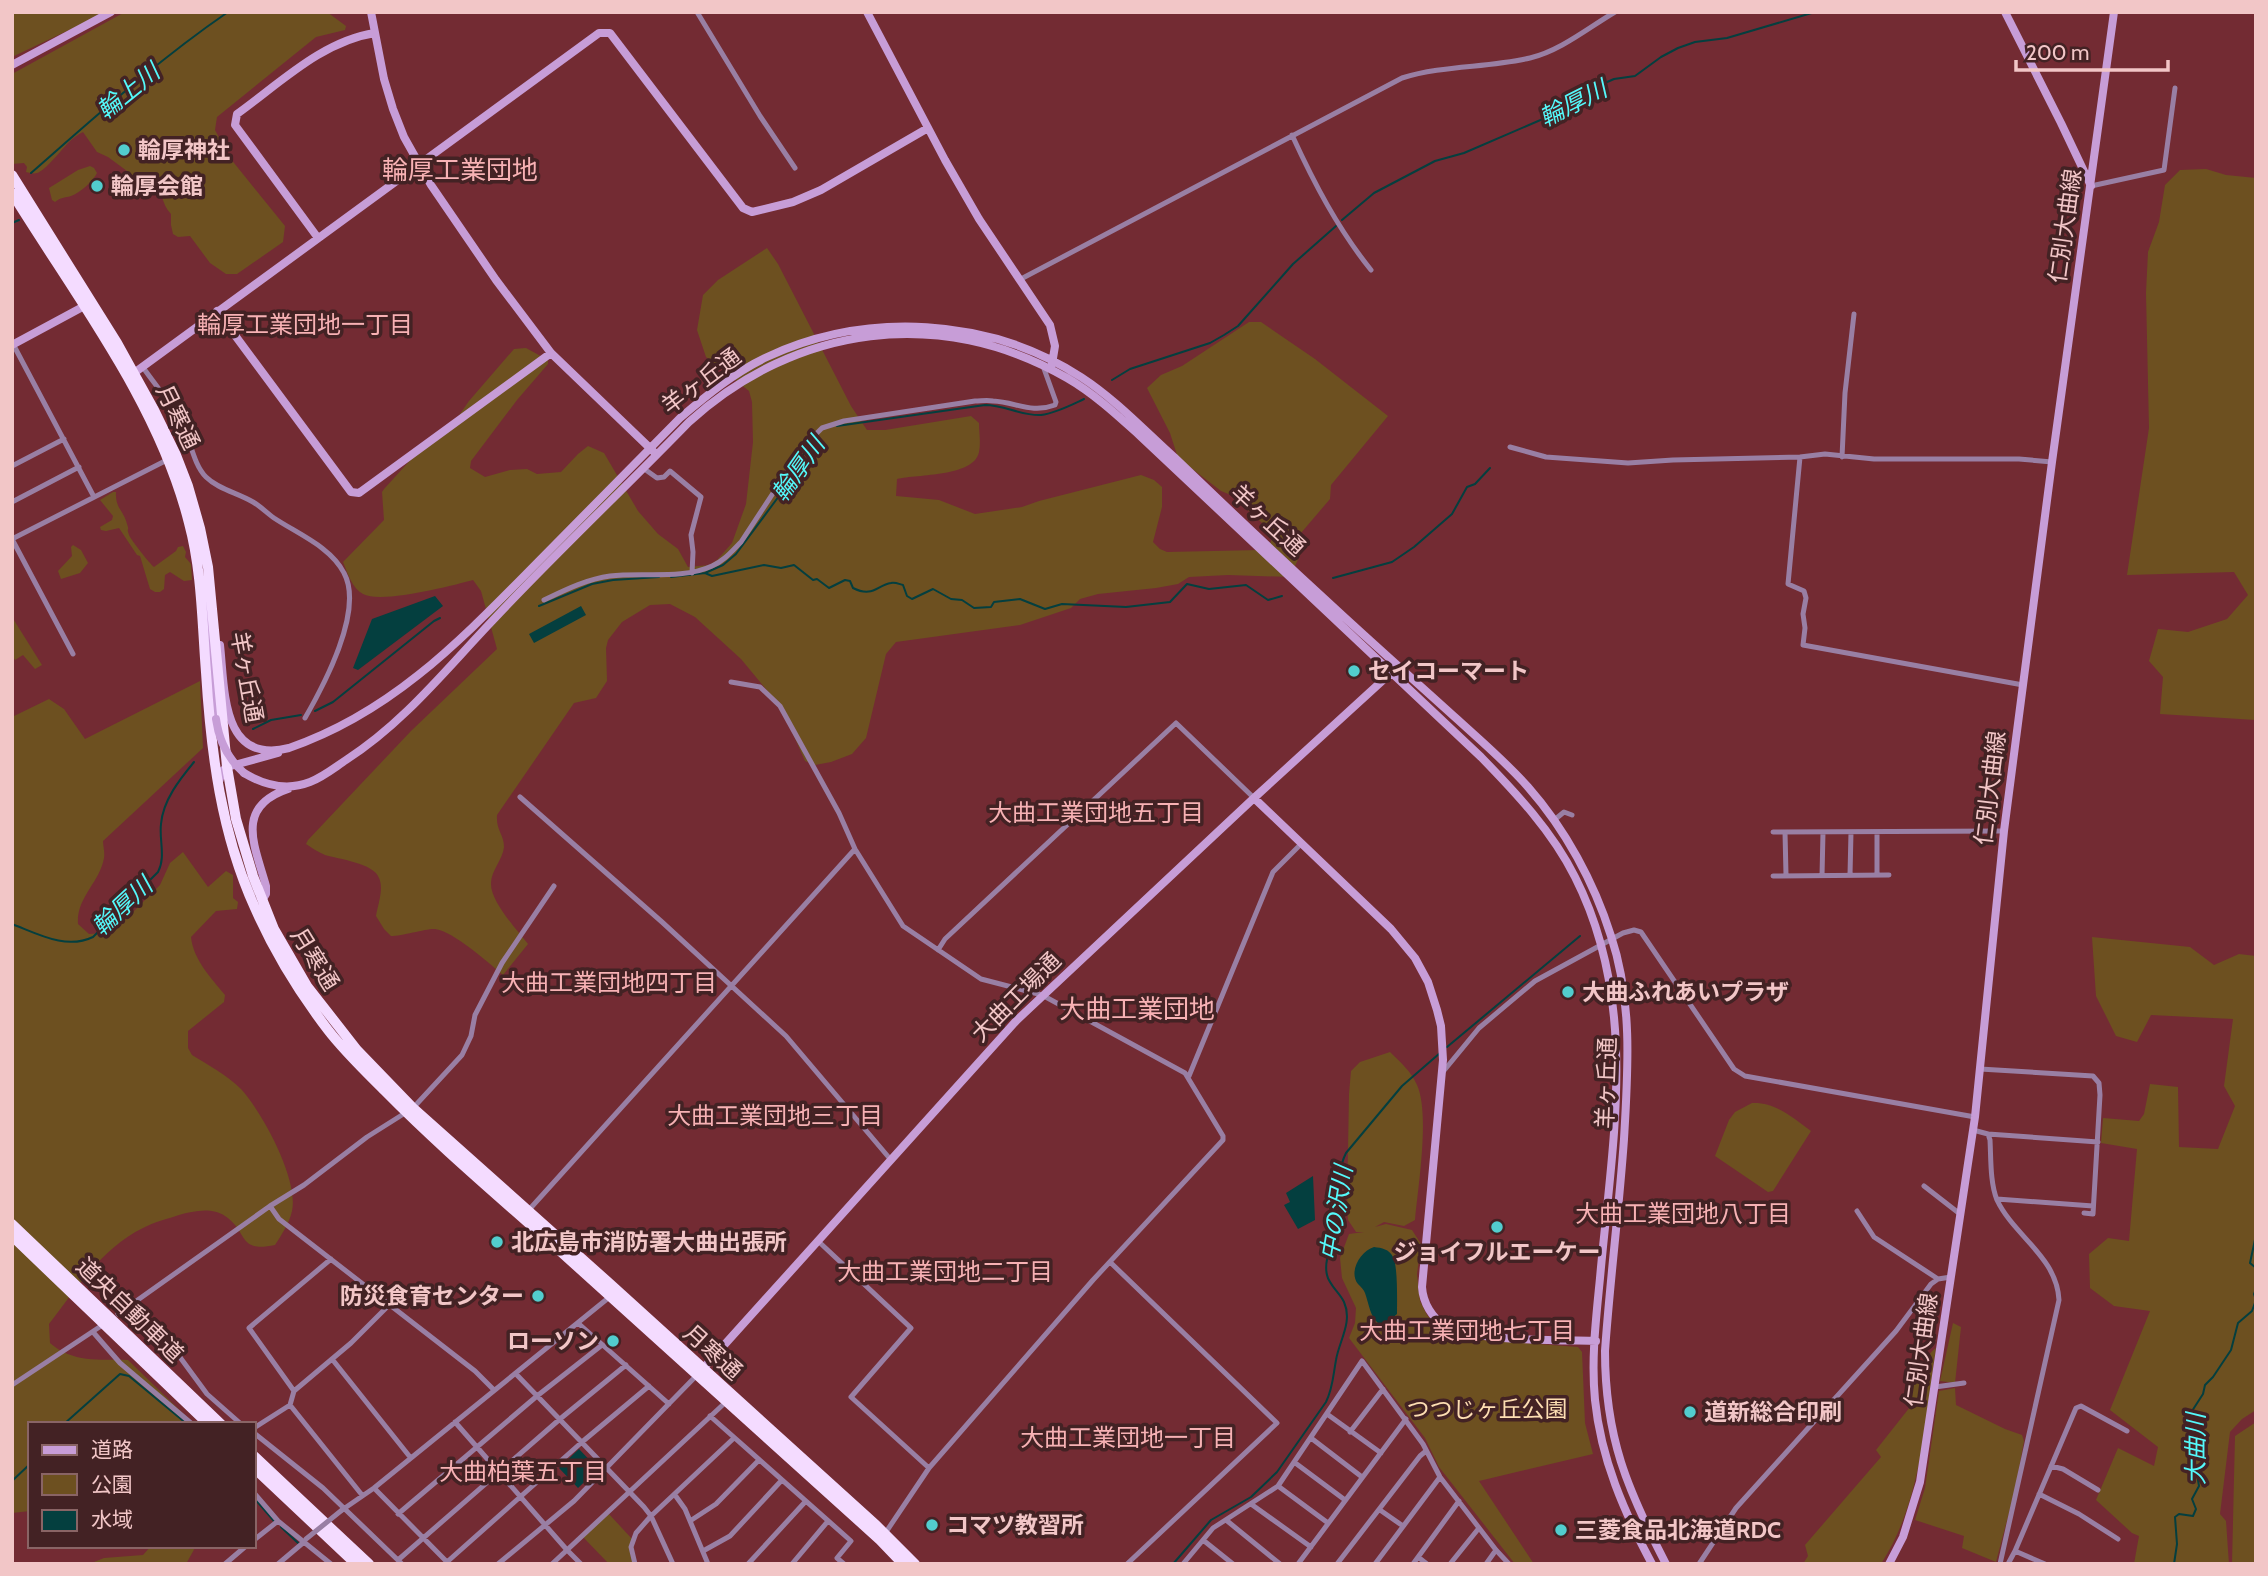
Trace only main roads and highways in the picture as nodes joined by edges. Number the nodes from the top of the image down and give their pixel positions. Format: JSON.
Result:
{"nodes":[{"id":1,"x":111,"y":12,"type":"edge"},
{"id":2,"x":370,"y":12,"type":"edge"},
{"id":3,"x":867,"y":12,"type":"edge"},
{"id":4,"x":2005,"y":12,"type":"edge"},
{"id":5,"x":2114,"y":12,"type":"edge"},
{"id":6,"x":375,"y":33,"type":"junction"},
{"id":7,"x":12,"y":65,"type":"edge"},
{"id":8,"x":928,"y":128,"type":"junction"},
{"id":9,"x":418,"y":164,"type":"junction"},
{"id":10,"x":12,"y":175,"type":"edge"},
{"id":11,"x":2091,"y":186,"type":"junction"},
{"id":12,"x":12,"y":193,"type":"edge"},
{"id":13,"x":318,"y":238,"type":"junction"},
{"id":14,"x":87,"y":304,"type":"junction"},
{"id":15,"x":217,"y":311,"type":"junction"},
{"id":16,"x":13,"y":344,"type":"edge"},
{"id":17,"x":551,"y":353,"type":"junction"},
{"id":18,"x":1049,"y":365,"type":"junction"},
{"id":19,"x":138,"y":369,"type":"junction"},
{"id":20,"x":653,"y":452,"type":"junction"},
{"id":21,"x":172,"y":457,"type":"junction"},
{"id":22,"x":208,"y":570,"type":"junction"},
{"id":23,"x":1398,"y":665,"type":"junction"},
{"id":24,"x":1390,"y":673,"type":"junction"},
{"id":25,"x":289,"y":748,"type":"junction"},
{"id":26,"x":227,"y":767,"type":"junction"},
{"id":27,"x":218,"y":785,"type":"junction"},
{"id":28,"x":301,"y":785,"type":"junction"},
{"id":29,"x":1254,"y":798,"type":"junction"},
{"id":30,"x":263,"y":899,"type":"junction"},
{"id":31,"x":409,"y":1110,"type":"junction"},
{"id":32,"x":12,"y":1224,"type":"edge"},
{"id":33,"x":12,"y":1236,"type":"edge"},
{"id":34,"x":1594,"y":1341,"type":"junction"},
{"id":35,"x":1606,"y":1341,"type":"junction"},
{"id":36,"x":700,"y":1372,"type":"junction"},
{"id":37,"x":206,"y":1422,"type":"edge"},
{"id":38,"x":219,"y":1422,"type":"edge"},
{"id":39,"x":256,"y":1458,"type":"edge"},
{"id":40,"x":256,"y":1470,"type":"edge"},
{"id":41,"x":909,"y":1563,"type":"edge"},
{"id":42,"x":356,"y":1564,"type":"edge"},
{"id":43,"x":369,"y":1564,"type":"edge"},
{"id":44,"x":1652,"y":1564,"type":"edge"},
{"id":45,"x":1666,"y":1564,"type":"edge"},
{"id":46,"x":1889,"y":1564,"type":"edge"}],
"edges":[{"from":1,"to":7,"type":"main road"},
{"from":2,"to":6,"type":"main road"},
{"from":3,"to":8,"type":"main road"},
{"from":4,"to":11,"type":"main road"},
{"from":5,"to":11,"type":"main road","name":"仁別大曲線"},
{"from":6,"to":9,"type":"main road"},
{"from":6,"to":13,"type":"main road"},
{"from":8,"to":9,"type":"main road"},
{"from":8,"to":18,"type":"main road"},
{"from":9,"to":13,"type":"main road"},
{"from":9,"to":17,"type":"main road"},
{"from":10,"to":14,"type":"highway","name":"月寒通"},
{"from":11,"to":46,"type":"main road","name":"仁別大曲線"},
{"from":12,"to":14,"type":"highway","name":"月寒通"},
{"from":13,"to":15,"type":"main road"},
{"from":14,"to":16,"type":"main road"},
{"from":14,"to":19,"type":"highway","name":"月寒通"},
{"from":14,"to":21,"type":"highway","name":"月寒通"},
{"from":15,"to":17,"type":"main road"},
{"from":15,"to":19,"type":"main road"},
{"from":17,"to":20,"type":"main road"},
{"from":18,"to":20,"type":"main road","name":"羊ヶ丘通"},
{"from":18,"to":23,"type":"main road","name":"羊ヶ丘通"},
{"from":18,"to":24,"type":"main road","name":"羊ヶ丘通"},
{"from":19,"to":21,"type":"highway","name":"月寒通"},
{"from":20,"to":25,"type":"main road","name":"羊ヶ丘通"},
{"from":20,"to":28,"type":"main road","name":"羊ヶ丘通"},
{"from":21,"to":22,"type":"highway","name":"月寒通"},
{"from":21,"to":27,"type":"highway","name":"月寒通"},
{"from":21,"to":28,"type":"main road","name":"羊ヶ丘通","bridge":true},
{"from":22,"to":25,"type":"main road","name":"羊ヶ丘通"},
{"from":22,"to":26,"type":"highway","name":"月寒通"},
{"from":23,"to":24,"type":"main road","name":"大曲工場通"},
{"from":23,"to":35,"type":"main road","name":"羊ヶ丘通"},
{"from":24,"to":29,"type":"main road","name":"大曲工場通"},
{"from":24,"to":34,"type":"main road","name":"羊ヶ丘通"},
{"from":25,"to":26,"type":"main road","name":"羊ヶ丘通"},
{"from":26,"to":27,"type":"main road"},
{"from":26,"to":30,"type":"highway","name":"月寒通"},
{"from":27,"to":31,"type":"highway","name":"月寒通"},
{"from":28,"to":30,"type":"main road","name":"羊ヶ丘通"},
{"from":29,"to":34,"type":"main road"},
{"from":29,"to":36,"type":"main road","name":"大曲工場通"},
{"from":30,"to":31,"type":"highway","name":"月寒通"},
{"from":31,"to":36,"type":"highway","name":"月寒通"},
{"from":32,"to":38,"type":"highway","name":"道央自動車道"},
{"from":33,"to":37,"type":"highway","name":"道央自動車道"},
{"from":34,"to":35,"type":"main road"},
{"from":34,"to":44,"type":"main road","name":"羊ヶ丘通"},
{"from":35,"to":45,"type":"main road","name":"羊ヶ丘通"},
{"from":36,"to":41,"type":"highway","name":"月寒通"},
{"from":39,"to":43,"type":"highway"},
{"from":40,"to":42,"type":"highway"}]}
